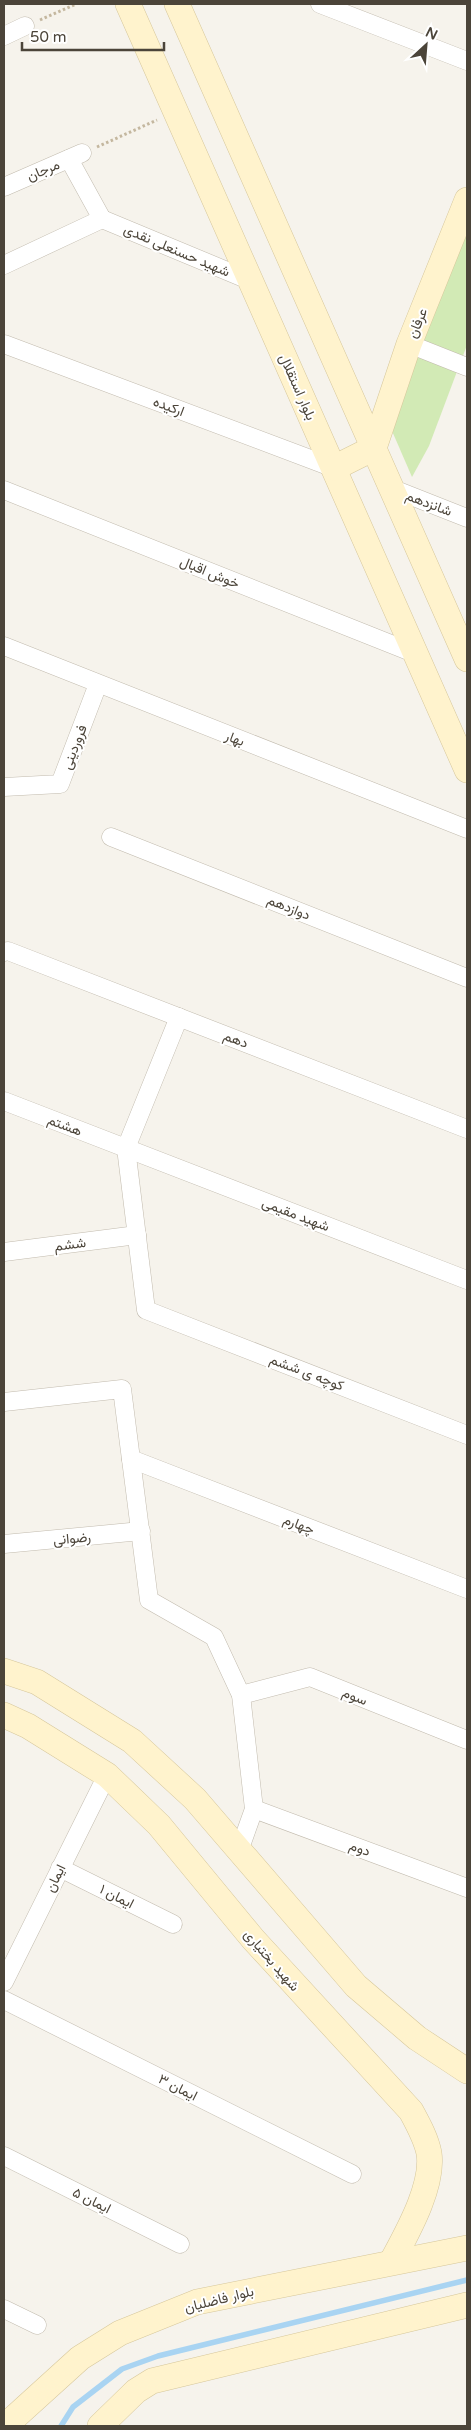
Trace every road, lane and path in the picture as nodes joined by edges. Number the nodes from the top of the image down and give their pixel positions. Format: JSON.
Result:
{"nodes":[{"id":1,"x":76,"y":4,"type":"edge"},
{"id":2,"x":128,"y":4,"type":"edge"},
{"id":3,"x":178,"y":4,"type":"edge"},
{"id":4,"x":320,"y":4,"type":"edge"},
{"id":5,"x":25,"y":26,"type":"joint"},
{"id":6,"x":4,"y":36,"type":"edge"},
{"id":7,"x":467,"y":61,"type":"edge"},
{"id":8,"x":176,"y":112,"type":"junction"},
{"id":9,"x":75,"y":156,"type":"junction"},
{"id":10,"x":4,"y":187,"type":"edge"},
{"id":11,"x":466,"y":209,"type":"edge"},
{"id":12,"x":102,"y":219,"type":"junction"},
{"id":13,"x":4,"y":265,"type":"edge"},
{"id":14,"x":251,"y":281,"type":"junction"},
{"id":15,"x":4,"y":344,"type":"edge"},
{"id":16,"x":409,"y":344,"type":"junction"},
{"id":17,"x":467,"y":367,"type":"edge"},
{"id":18,"x":374,"y":448,"type":"junction"},
{"id":19,"x":334,"y":468,"type":"junction"},
{"id":20,"x":391,"y":488,"type":"junction"},
{"id":21,"x":4,"y":490,"type":"edge"},
{"id":22,"x":467,"y":518,"type":"edge"},
{"id":23,"x":4,"y":646,"type":"edge"},
{"id":24,"x":416,"y":654,"type":"junction"},
{"id":25,"x":467,"y":659,"type":"edge"},
{"id":26,"x":98,"y":684,"type":"junction"},
{"id":27,"x":467,"y":770,"type":"edge"},
{"id":28,"x":4,"y":787,"type":"edge"},
{"id":29,"x":467,"y":829,"type":"edge"},
{"id":30,"x":111,"y":837,"type":"dead end"},
{"id":31,"x":4,"y":952,"type":"edge"},
{"id":32,"x":467,"y":978,"type":"edge"},
{"id":33,"x":179,"y":1017,"type":"junction"},
{"id":34,"x":4,"y":1101,"type":"edge"},
{"id":35,"x":467,"y":1129,"type":"edge"},
{"id":36,"x":126,"y":1148,"type":"junction"},
{"id":37,"x":137,"y":1236,"type":"junction"},
{"id":38,"x":4,"y":1252,"type":"edge"},
{"id":39,"x":467,"y":1280,"type":"edge"},
{"id":40,"x":4,"y":1402,"type":"edge"},
{"id":41,"x":467,"y":1435,"type":"edge"},
{"id":42,"x":132,"y":1460,"type":"junction"},
{"id":43,"x":141,"y":1531,"type":"junction"},
{"id":44,"x":4,"y":1544,"type":"edge"},
{"id":45,"x":467,"y":1590,"type":"edge"},
{"id":46,"x":4,"y":1671,"type":"edge"},
{"id":47,"x":241,"y":1695,"type":"junction"},
{"id":48,"x":4,"y":1715,"type":"edge"},
{"id":49,"x":467,"y":1740,"type":"edge"},
{"id":50,"x":107,"y":1775,"type":"junction"},
{"id":51,"x":254,"y":1809,"type":"junction"},
{"id":52,"x":239,"y":1851,"type":"junction"},
{"id":53,"x":60,"y":1868,"type":"junction"},
{"id":54,"x":467,"y":1888,"type":"edge"},
{"id":55,"x":173,"y":1924,"type":"dead end"},
{"id":56,"x":9,"y":1958,"type":"edge"},
{"id":57,"x":4,"y":1982,"type":"edge"},
{"id":58,"x":4,"y":2000,"type":"edge"},
{"id":59,"x":467,"y":2071,"type":"edge"},
{"id":60,"x":4,"y":2156,"type":"edge"},
{"id":61,"x":352,"y":2174,"type":"dead end"},
{"id":62,"x":180,"y":2244,"type":"dead end"},
{"id":63,"x":467,"y":2248,"type":"edge"},
{"id":64,"x":392,"y":2261,"type":"junction"},
{"id":65,"x":467,"y":2306,"type":"edge"},
{"id":66,"x":4,"y":2309,"type":"edge"},
{"id":67,"x":37,"y":2325,"type":"dead end"},
{"id":68,"x":5,"y":2426,"type":"edge"},
{"id":69,"x":100,"y":2426,"type":"edge"}],
"edges":[{"from":1,"to":5,"type":"path"},
{"from":2,"to":8,"type":"main road","name":"بلوار استقلال"},
{"from":3,"to":18,"type":"main road"},
{"from":4,"to":7,"type":"street"},
{"from":5,"to":6,"type":"street"},
{"from":8,"to":9,"type":"path"},
{"from":8,"to":14,"type":"main road","name":"بلوار استقلال"},
{"from":9,"to":10,"type":"street","name":"مرجان"},
{"from":9,"to":12,"type":"street"},
{"from":11,"to":16,"type":"main road","name":"عرفان"},
{"from":12,"to":13,"type":"street"},
{"from":12,"to":14,"type":"street","name":"شهید حسنعلی نقدی"},
{"from":14,"to":19,"type":"main road","name":"بلوار استقلال"},
{"from":15,"to":19,"type":"street","name":"ارکیده"},
{"from":16,"to":17,"type":"street"},
{"from":16,"to":18,"type":"main road","name":"عرفان"},
{"from":18,"to":19,"type":"main road"},
{"from":18,"to":20,"type":"main road"},
{"from":19,"to":24,"type":"main road","name":"بلوار استقلال"},
{"from":20,"to":22,"type":"street","name":"شانزدهم"},
{"from":20,"to":25,"type":"main road"},
{"from":21,"to":24,"type":"street","name":"خوش اقبال"},
{"from":23,"to":26,"type":"street","name":"بهار"},
{"from":24,"to":27,"type":"main road","name":"بلوار استقلال"},
{"from":26,"to":28,"type":"street","name":"فروردینی"},
{"from":26,"to":29,"type":"street","name":"بهار"},
{"from":30,"to":32,"type":"street","name":"دوازدهم"},
{"from":31,"to":33,"type":"street","name":"دهم"},
{"from":33,"to":35,"type":"street","name":"دهم"},
{"from":33,"to":36,"type":"street"},
{"from":34,"to":36,"type":"street","name":"هشتم"},
{"from":36,"to":37,"type":"street"},
{"from":36,"to":39,"type":"street","name":"شهید مقیمی"},
{"from":37,"to":38,"type":"street","name":"ششم"},
{"from":37,"to":41,"type":"street","name":"کوچه ی ششم"},
{"from":40,"to":42,"type":"street"},
{"from":42,"to":43,"type":"street"},
{"from":42,"to":45,"type":"street","name":"چهارم"},
{"from":43,"to":44,"type":"street","name":"رضوانی"},
{"from":43,"to":47,"type":"street"},
{"from":46,"to":52,"type":"main road"},
{"from":47,"to":49,"type":"street","name":"سوم"},
{"from":47,"to":51,"type":"street"},
{"from":48,"to":50,"type":"main road","name":"شهید بختیاری"},
{"from":50,"to":53,"type":"street","name":"ایمان"},
{"from":50,"to":64,"type":"main road","name":"شهید بختیاری"},
{"from":51,"to":52,"type":"street"},
{"from":51,"to":54,"type":"street","name":"دوم"},
{"from":52,"to":59,"type":"main road"},
{"from":53,"to":55,"type":"street","name":"ایمان ۱"},
{"from":53,"to":56,"type":"street","name":"ایمان"},
{"from":56,"to":57,"type":"street","name":"ایمان"},
{"from":58,"to":61,"type":"street","name":"ایمان ۳"},
{"from":60,"to":62,"type":"street","name":"ایمان ۵"},
{"from":63,"to":64,"type":"main road","name":"بلوار فاضلیان"},
{"from":64,"to":68,"type":"main road","name":"بلوار فاضلیان"},
{"from":65,"to":69,"type":"main road"},
{"from":66,"to":67,"type":"street"}]}
